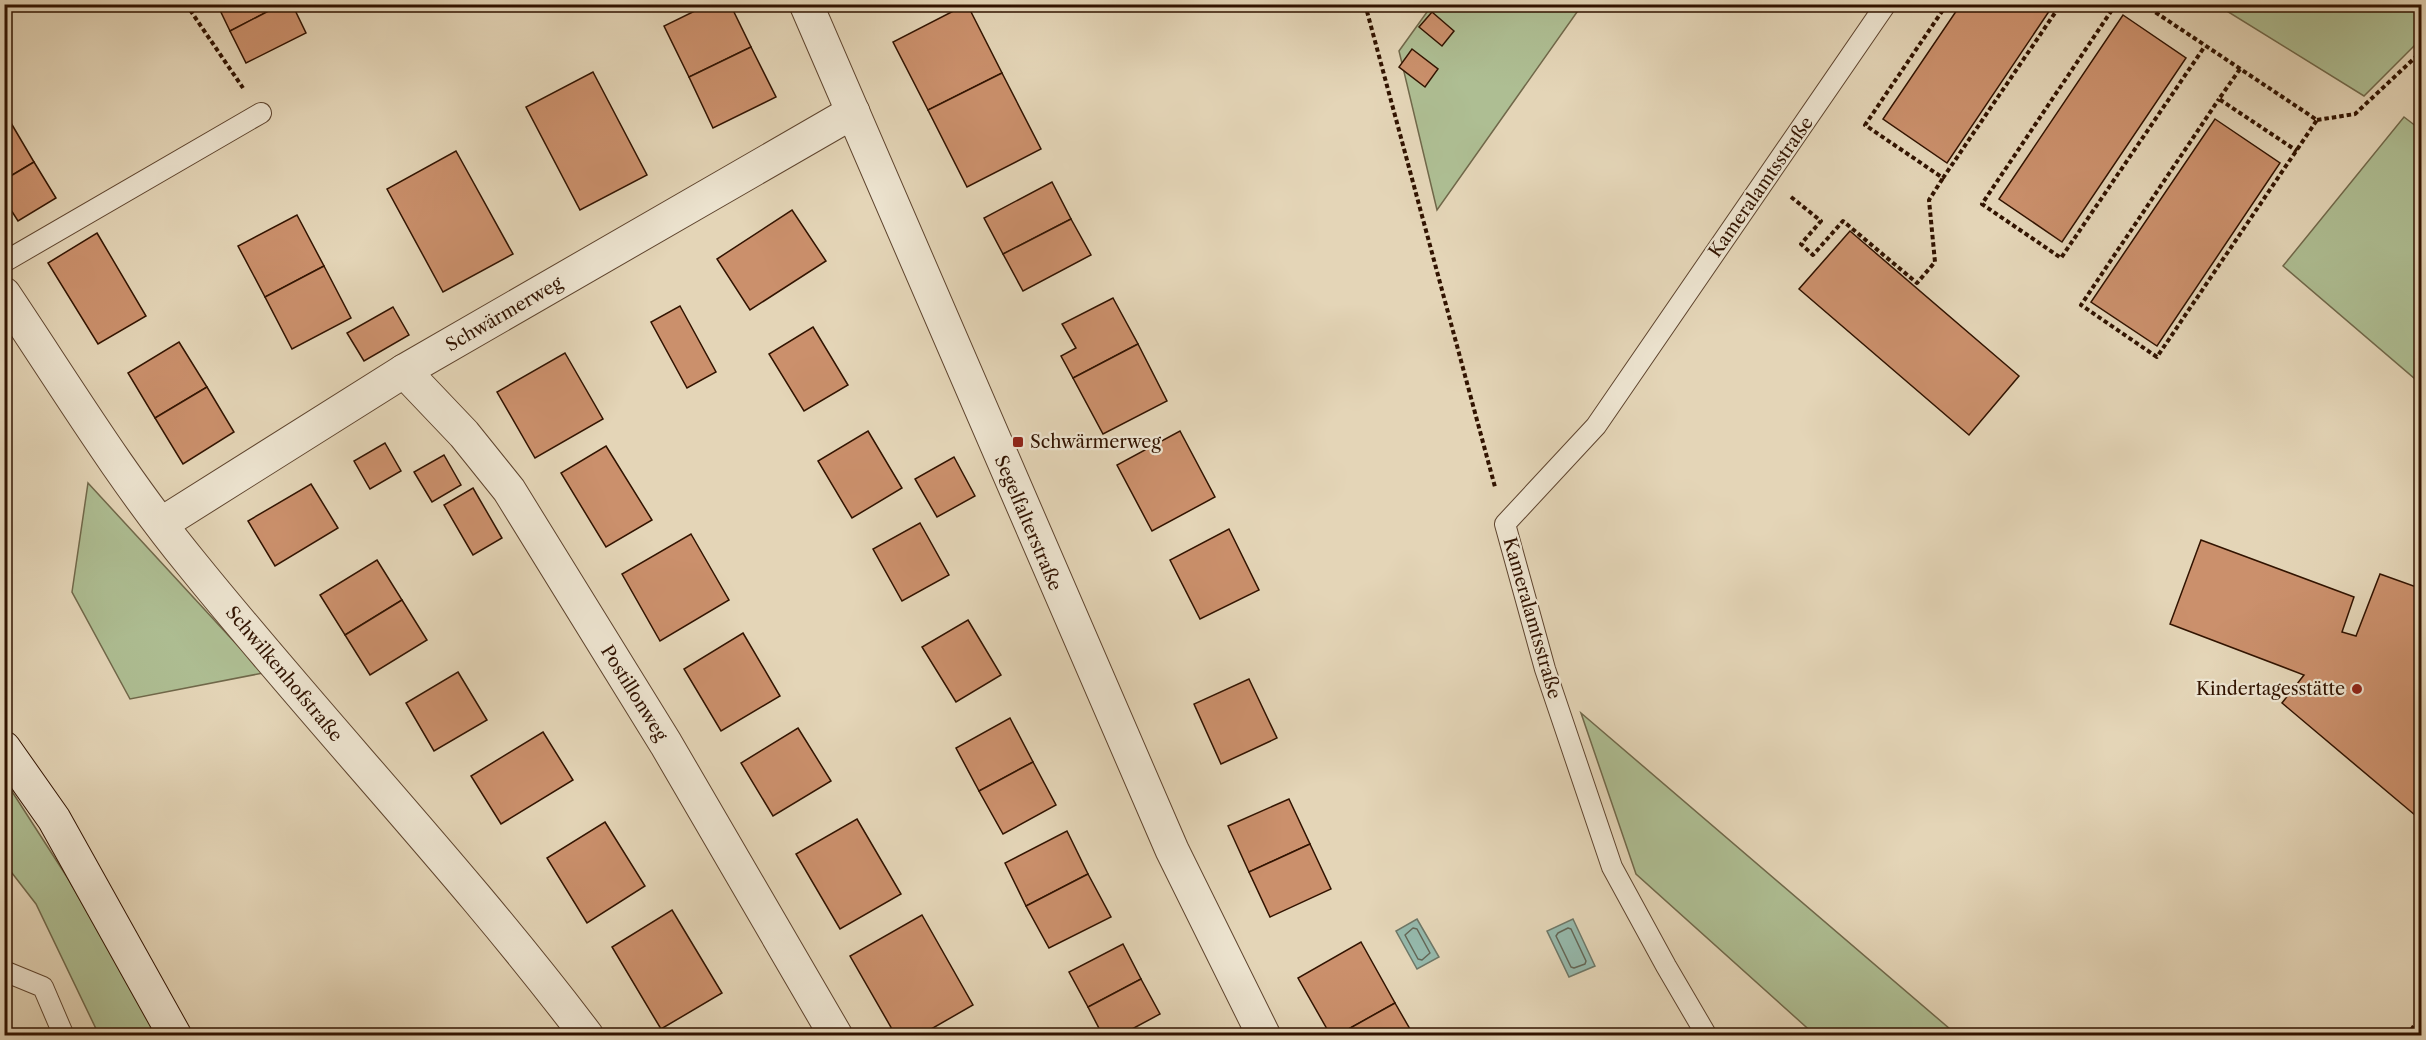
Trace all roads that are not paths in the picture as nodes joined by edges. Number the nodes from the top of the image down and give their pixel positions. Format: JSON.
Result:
{"nodes":[{"id":1,"x":806,"y":4,"type":"edge"},
{"id":2,"x":1886,"y":4,"type":"edge"},
{"id":3,"x":853,"y":112,"type":"junction"},
{"id":4,"x":261,"y":113,"type":"road end"},
{"id":5,"x":4,"y":262,"type":"edge"},
{"id":6,"x":4,"y":294,"type":"edge"},
{"id":7,"x":404,"y":371,"type":"junction"},
{"id":8,"x":161,"y":524,"type":"junction"},
{"id":9,"x":4,"y":748,"type":"edge"},
{"id":10,"x":4,"y":971,"type":"edge"},
{"id":11,"x":64,"y":1035,"type":"edge"},
{"id":12,"x":175,"y":1035,"type":"edge"},
{"id":13,"x":587,"y":1035,"type":"edge"},
{"id":14,"x":836,"y":1035,"type":"edge"},
{"id":15,"x":1264,"y":1035,"type":"edge"},
{"id":16,"x":1707,"y":1035,"type":"edge"}],
"edges":[{"from":1,"to":3,"type":"street","name":"Segelfalterstraße"},
{"from":2,"to":16,"type":"lane","name":"Kameralamtsstraße"},
{"from":3,"to":7,"type":"street","name":"Schwärmerweg"},
{"from":3,"to":15,"type":"street","name":"Segelfalterstraße"},
{"from":4,"to":5,"type":"lane"},
{"from":6,"to":8,"type":"street","name":"Schwilkenhofstraße"},
{"from":7,"to":8,"type":"street","name":"Schwärmerweg"},
{"from":7,"to":14,"type":"street","name":"Postillonweg"},
{"from":8,"to":13,"type":"street","name":"Schwilkenhofstraße"},
{"from":9,"to":12,"type":"street"},
{"from":10,"to":11,"type":"lane"}]}
